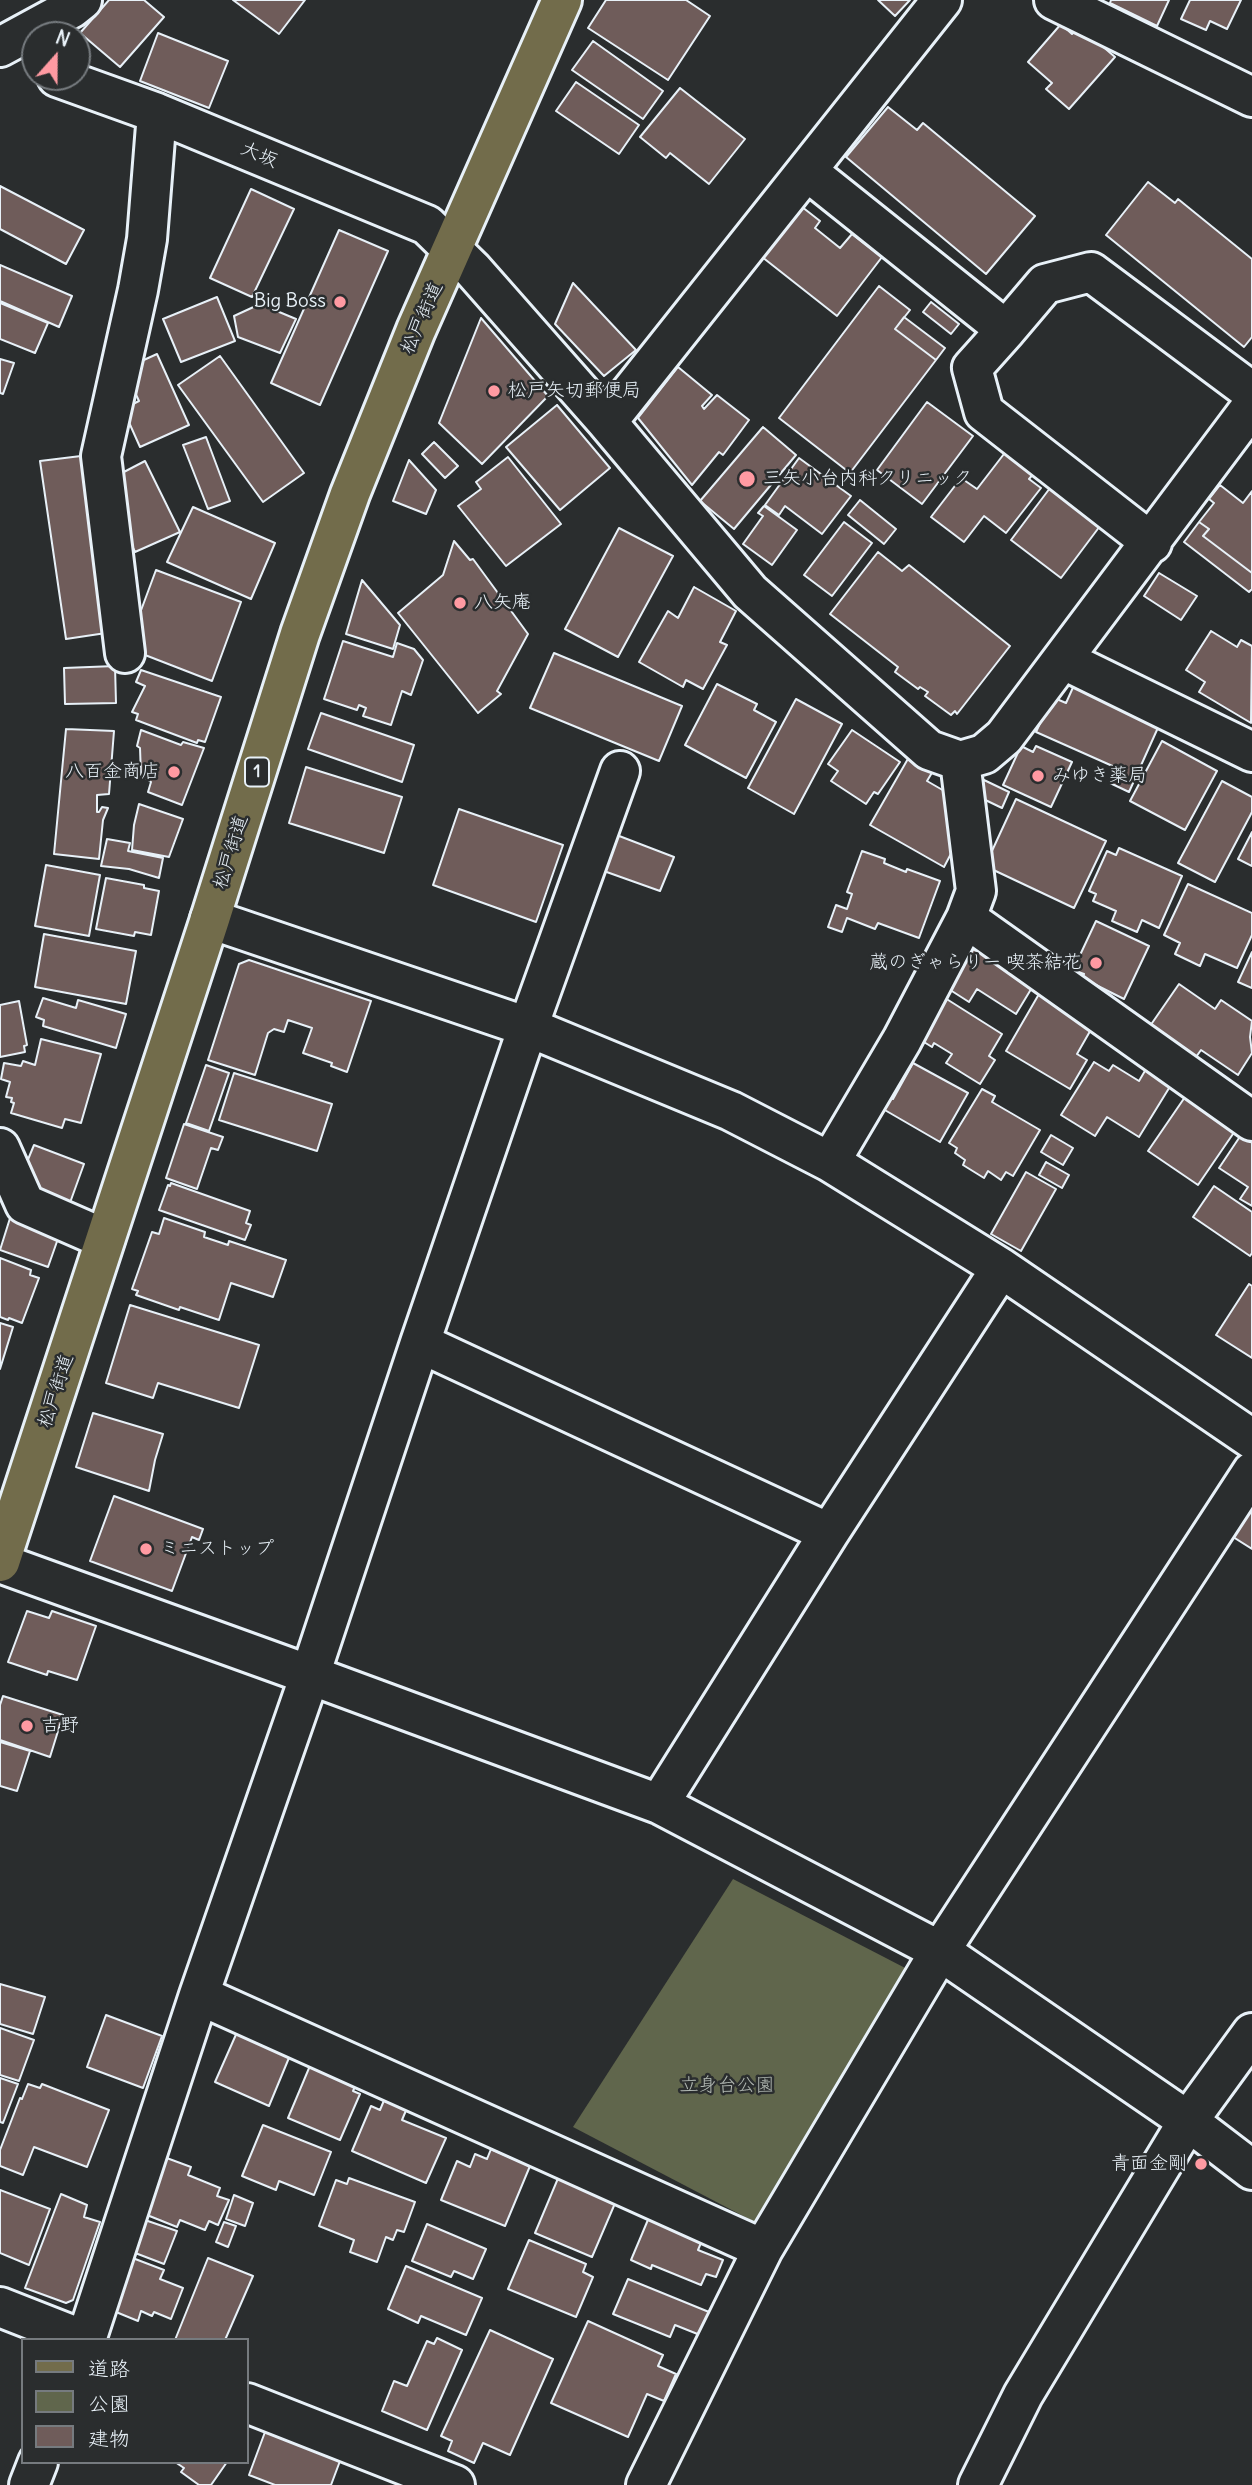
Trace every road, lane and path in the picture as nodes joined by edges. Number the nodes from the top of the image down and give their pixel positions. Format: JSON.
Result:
{"nodes":[{"id":1,"x":82,"y":0,"type":"edge"},
{"id":2,"x":562,"y":0,"type":"edge"},
{"id":3,"x":943,"y":0,"type":"edge"},
{"id":4,"x":1054,"y":0,"type":"edge"},
{"id":5,"x":0,"y":47,"type":"edge"},
{"id":6,"x":0,"y":64,"type":"edge"},
{"id":7,"x":21,"y":65,"type":"edge"},
{"id":8,"x":91,"y":89,"type":"edge"},
{"id":9,"x":1252,"y":97,"type":"edge"},
{"id":10,"x":157,"y":113,"type":"junction"},
{"id":11,"x":807,"y":172,"type":"junction"},
{"id":12,"x":453,"y":249,"type":"junction"},
{"id":13,"x":1006,"y":330,"type":"junction"},
{"id":14,"x":1252,"y":392,"type":"edge"},
{"id":15,"x":1252,"y":406,"type":"edge"},
{"id":16,"x":607,"y":422,"type":"junction"},
{"id":17,"x":1152,"y":543,"type":"junction"},
{"id":18,"x":125,"y":653,"type":"dead end"},
{"id":19,"x":1064,"y":660,"type":"junction"},
{"id":20,"x":1252,"y":752,"type":"edge"},
{"id":21,"x":960,"y":761,"type":"junction"},
{"id":22,"x":620,"y":771,"type":"dead end"},
{"id":23,"x":971,"y":904,"type":"junction"},
{"id":24,"x":210,"y":919,"type":"junction"},
{"id":25,"x":528,"y":1027,"type":"junction"},
{"id":26,"x":1252,"y":1121,"type":"edge"},
{"id":27,"x":0,"y":1148,"type":"edge"},
{"id":28,"x":830,"y":1162,"type":"junction"},
{"id":29,"x":105,"y":1239,"type":"junction"},
{"id":30,"x":1001,"y":1268,"type":"junction"},
{"id":31,"x":419,"y":1343,"type":"junction"},
{"id":32,"x":1252,"y":1439,"type":"edge"},
{"id":33,"x":1252,"y":1472,"type":"edge"},
{"id":34,"x":829,"y":1533,"type":"junction"},
{"id":35,"x":0,"y":1563,"type":"edge"},
{"id":36,"x":310,"y":1675,"type":"junction"},
{"id":37,"x":659,"y":1804,"type":"junction"},
{"id":38,"x":940,"y":1951,"type":"junction"},
{"id":39,"x":199,"y":1995,"type":"junction"},
{"id":40,"x":1252,"y":2033,"type":"edge"},
{"id":41,"x":1188,"y":2121,"type":"junction"},
{"id":42,"x":1252,"y":2170,"type":"edge"},
{"id":43,"x":763,"y":2249,"type":"junction"},
{"id":44,"x":0,"y":2306,"type":"edge"},
{"id":45,"x":80,"y":2338,"type":"edge"},
{"id":46,"x":86,"y":2338,"type":"edge"},
{"id":47,"x":248,"y":2403,"type":"edge"},
{"id":48,"x":37,"y":2464,"type":"edge"},
{"id":49,"x":29,"y":2485,"type":"edge"},
{"id":50,"x":456,"y":2485,"type":"edge"},
{"id":51,"x":646,"y":2485,"type":"edge"},
{"id":52,"x":978,"y":2485,"type":"edge"}],
"edges":[{"from":1,"to":5,"type":"street"},
{"from":2,"to":12,"type":"main road","name":"松戸街道","number":"1"},
{"from":3,"to":11,"type":"street"},
{"from":4,"to":9,"type":"street"},
{"from":6,"to":7,"type":"street"},
{"from":8,"to":10,"type":"street","name":"大坂"},
{"from":10,"to":12,"type":"street","name":"大坂"},
{"from":10,"to":18,"type":"street"},
{"from":11,"to":13,"type":"street"},
{"from":11,"to":16,"type":"street"},
{"from":12,"to":16,"type":"street","name":"大坂"},
{"from":12,"to":24,"type":"main road","name":"松戸街道","number":"1"},
{"from":13,"to":14,"type":"street"},
{"from":13,"to":17,"type":"street"},
{"from":15,"to":17,"type":"street"},
{"from":16,"to":21,"type":"street","name":"大坂"},
{"from":17,"to":19,"type":"street"},
{"from":19,"to":20,"type":"street"},
{"from":19,"to":21,"type":"street"},
{"from":21,"to":23,"type":"street"},
{"from":22,"to":25,"type":"street"},
{"from":23,"to":26,"type":"street"},
{"from":23,"to":28,"type":"street"},
{"from":24,"to":25,"type":"street"},
{"from":24,"to":29,"type":"main road","name":"松戸街道","number":"1"},
{"from":25,"to":28,"type":"street"},
{"from":25,"to":31,"type":"street"},
{"from":27,"to":29,"type":"street"},
{"from":28,"to":30,"type":"street"},
{"from":29,"to":35,"type":"main road","name":"松戸街道","number":"1"},
{"from":30,"to":32,"type":"street"},
{"from":30,"to":34,"type":"street"},
{"from":31,"to":34,"type":"street"},
{"from":31,"to":36,"type":"street"},
{"from":33,"to":38,"type":"street"},
{"from":34,"to":37,"type":"street"},
{"from":35,"to":36,"type":"street"},
{"from":36,"to":37,"type":"street"},
{"from":36,"to":39,"type":"street"},
{"from":37,"to":38,"type":"street"},
{"from":38,"to":41,"type":"street"},
{"from":38,"to":43,"type":"street"},
{"from":39,"to":43,"type":"street"},
{"from":39,"to":46,"type":"street"},
{"from":40,"to":41,"type":"street"},
{"from":41,"to":42,"type":"street"},
{"from":41,"to":52,"type":"street"},
{"from":43,"to":51,"type":"street"},
{"from":44,"to":45,"type":"street"},
{"from":47,"to":50,"type":"street"},
{"from":48,"to":49,"type":"street"}]}
